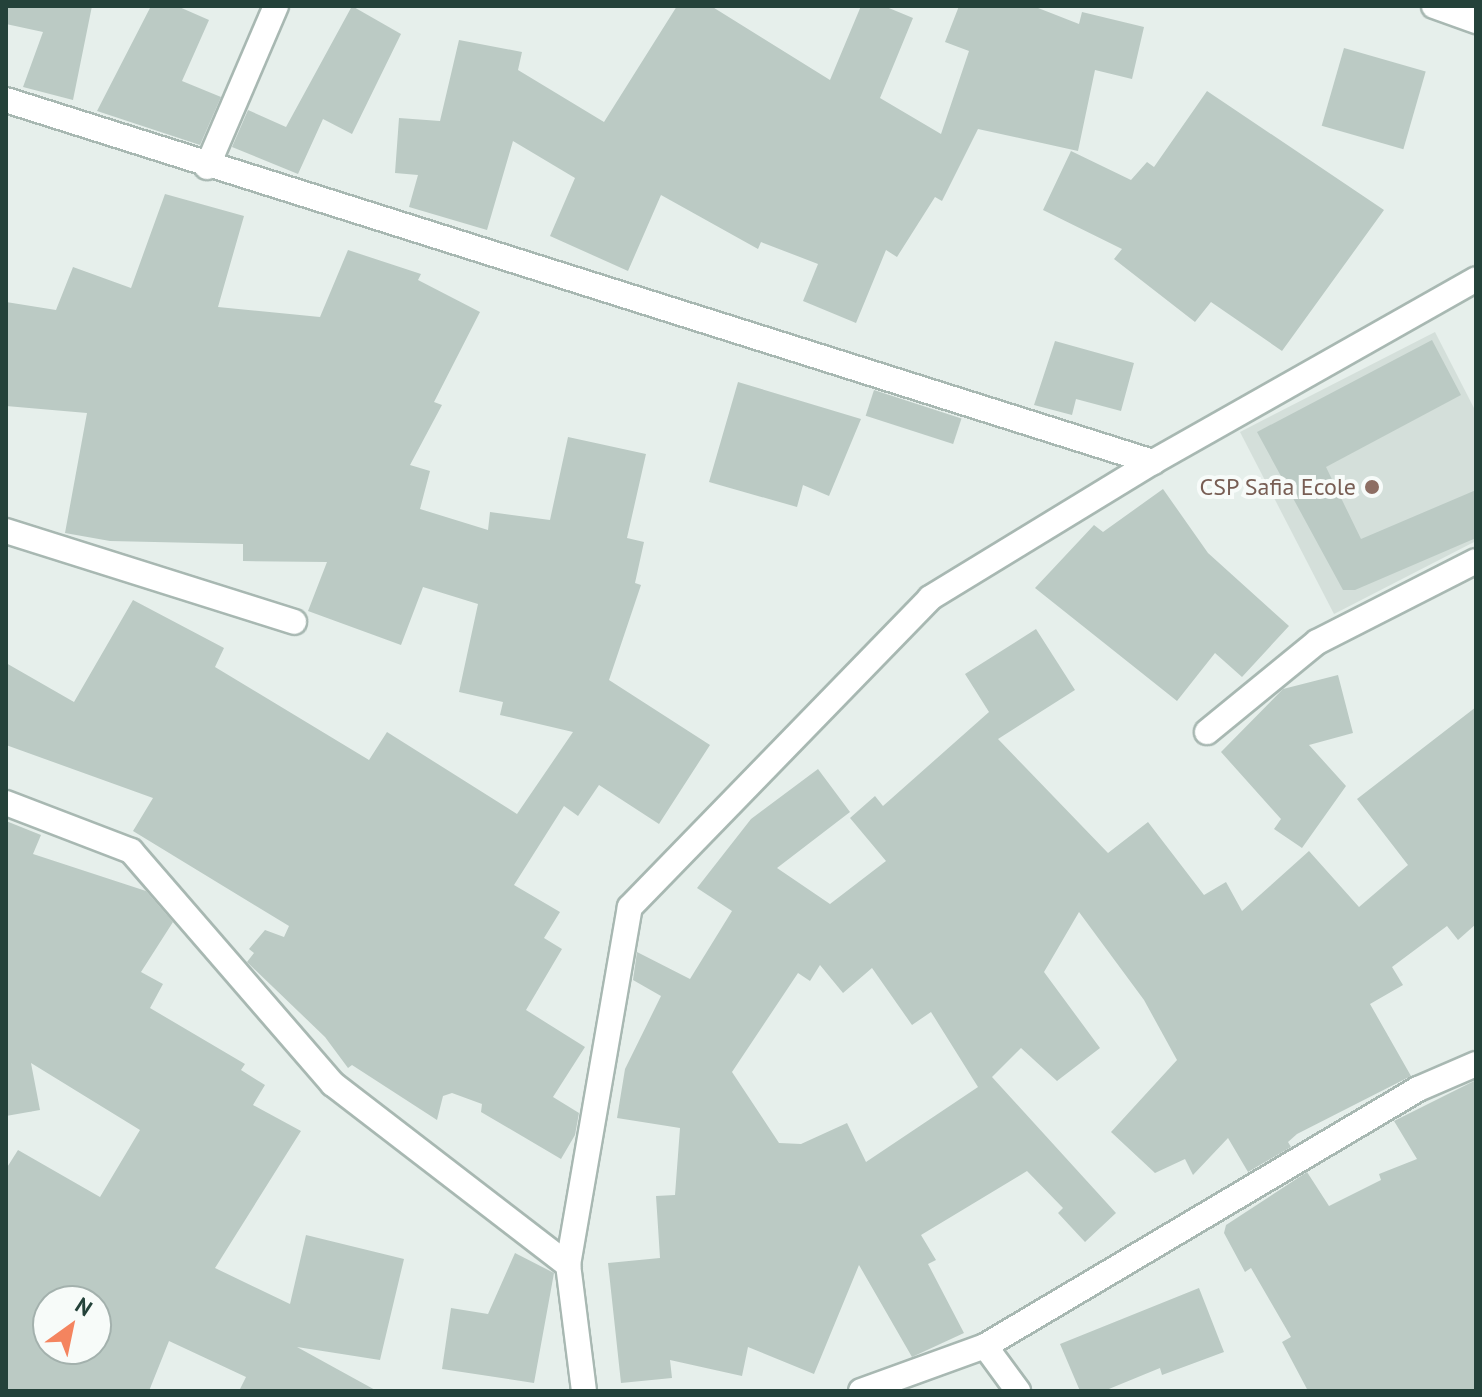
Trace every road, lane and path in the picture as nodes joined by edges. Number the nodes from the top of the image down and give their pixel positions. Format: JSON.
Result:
{"nodes":[{"id":1,"x":276,"y":6,"type":"edge"},
{"id":2,"x":1434,"y":6,"type":"edge"},
{"id":3,"x":1476,"y":21,"type":"edge"},
{"id":4,"x":6,"y":100,"type":"edge"},
{"id":5,"x":207,"y":167,"type":"junction"},
{"id":6,"x":1476,"y":279,"type":"edge"},
{"id":7,"x":1153,"y":462,"type":"junction"},
{"id":8,"x":6,"y":531,"type":"edge"},
{"id":9,"x":1476,"y":561,"type":"edge"},
{"id":10,"x":294,"y":622,"type":"dead end"},
{"id":11,"x":1207,"y":732,"type":"dead end"},
{"id":12,"x":6,"y":803,"type":"edge"},
{"id":13,"x":1476,"y":1064,"type":"edge"},
{"id":14,"x":568,"y":1265,"type":"junction"},
{"id":15,"x":985,"y":1346,"type":"junction"},
{"id":16,"x":584,"y":1391,"type":"edge"},
{"id":17,"x":861,"y":1391,"type":"edge"},
{"id":18,"x":1018,"y":1391,"type":"edge"}],
"edges":[{"from":1,"to":5,"type":"street"},
{"from":2,"to":3,"type":"street"},
{"from":4,"to":5,"type":"street"},
{"from":5,"to":7,"type":"street"},
{"from":6,"to":7,"type":"street"},
{"from":7,"to":14,"type":"street"},
{"from":8,"to":10,"type":"street"},
{"from":9,"to":11,"type":"street"},
{"from":12,"to":14,"type":"street"},
{"from":13,"to":15,"type":"street"},
{"from":14,"to":16,"type":"street"},
{"from":15,"to":17,"type":"street"},
{"from":15,"to":18,"type":"street"}]}
